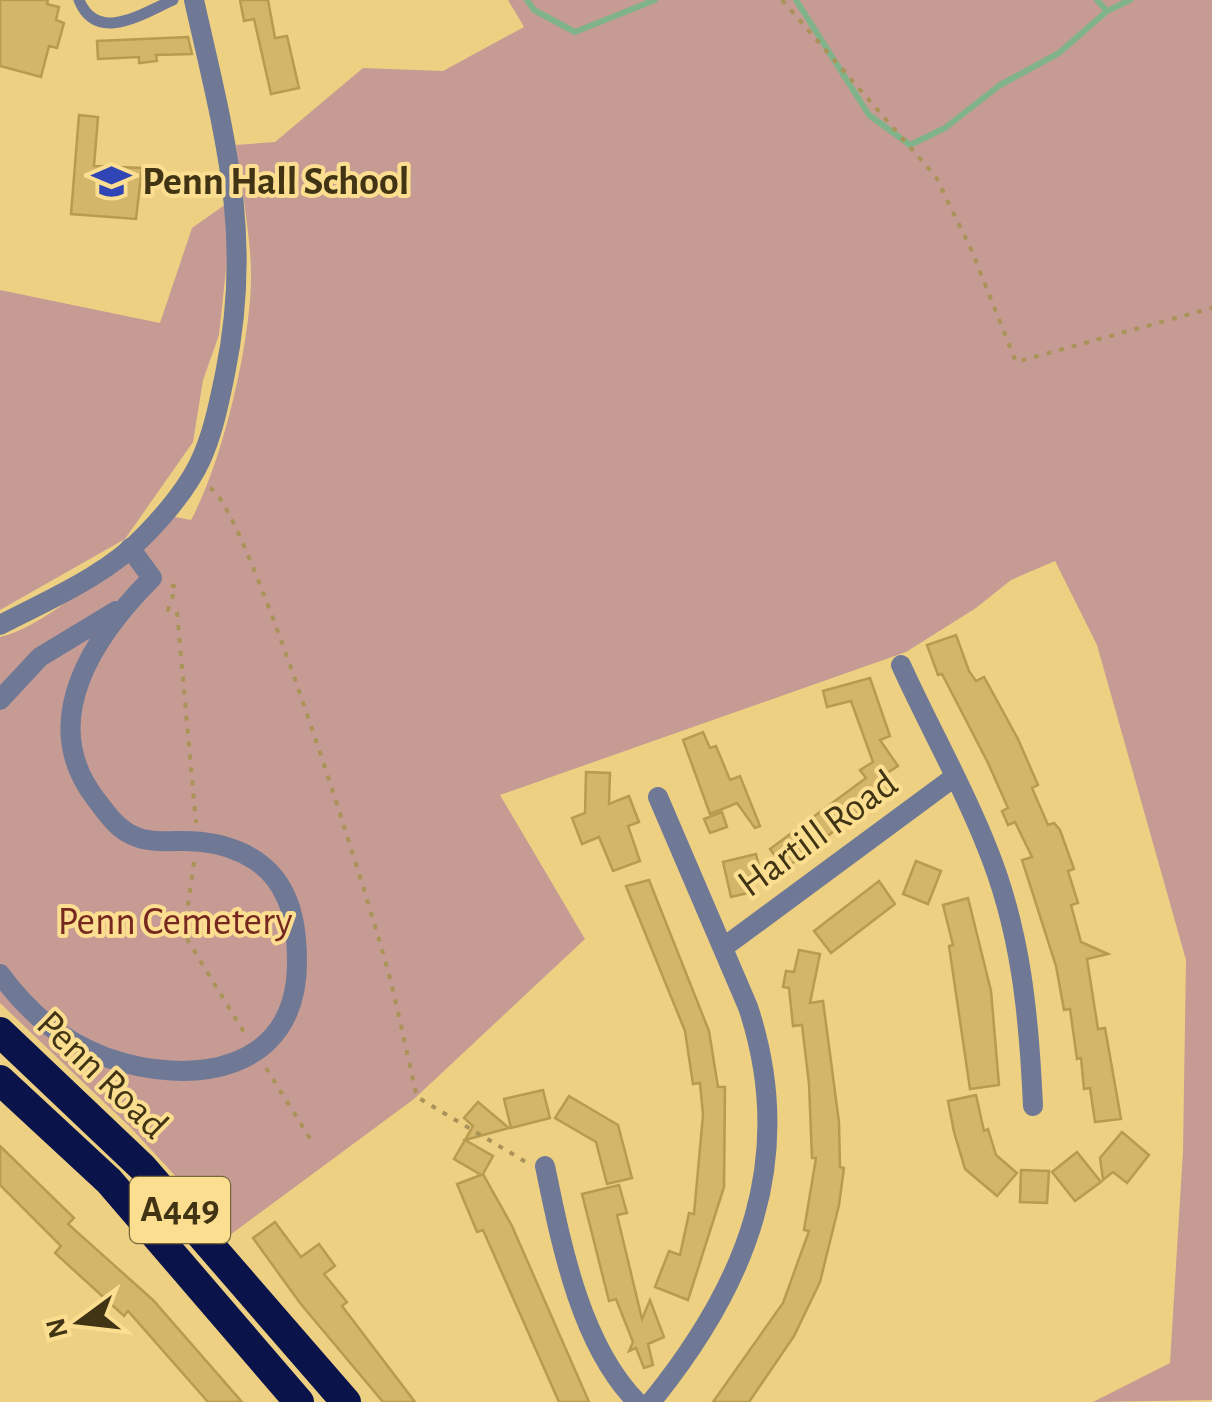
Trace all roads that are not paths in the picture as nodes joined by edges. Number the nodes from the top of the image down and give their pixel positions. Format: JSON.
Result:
{"nodes":[{"id":1,"x":79,"y":0,"type":"edge"},
{"id":2,"x":173,"y":0,"type":"edge"},
{"id":3,"x":194,"y":0,"type":"edge"},
{"id":4,"x":130,"y":548,"type":"junction"},
{"id":5,"x":122,"y":607,"type":"junction"},
{"id":6,"x":0,"y":626,"type":"edge"},
{"id":7,"x":900,"y":666,"type":"dead end"},
{"id":8,"x":0,"y":700,"type":"edge"},
{"id":9,"x":953,"y":778,"type":"junction"},
{"id":10,"x":658,"y":796,"type":"dead end"},
{"id":11,"x":724,"y":947,"type":"junction"},
{"id":12,"x":0,"y":974,"type":"edge"},
{"id":13,"x":0,"y":1032,"type":"edge"},
{"id":14,"x":0,"y":1080,"type":"edge"},
{"id":15,"x":1033,"y":1106,"type":"dead end"},
{"id":16,"x":546,"y":1166,"type":"road end"},
{"id":17,"x":299,"y":1402,"type":"edge"},
{"id":18,"x":346,"y":1402,"type":"edge"},
{"id":19,"x":637,"y":1402,"type":"edge"},
{"id":20,"x":651,"y":1402,"type":"edge"}],
"edges":[{"from":1,"to":2,"type":"lane"},
{"from":3,"to":4,"type":"street"},
{"from":4,"to":5,"type":"street"},
{"from":4,"to":6,"type":"street"},
{"from":5,"to":8,"type":"street"},
{"from":5,"to":12,"type":"street"},
{"from":7,"to":9,"type":"street"},
{"from":9,"to":11,"type":"street","name":"Hartill Road"},
{"from":9,"to":15,"type":"street"},
{"from":10,"to":11,"type":"street"},
{"from":11,"to":20,"type":"street"},
{"from":13,"to":18,"type":"highway","name":"Penn Road","number":"A449"},
{"from":14,"to":17,"type":"highway","name":"Penn Road","number":"A449"},
{"from":16,"to":19,"type":"street"}]}
